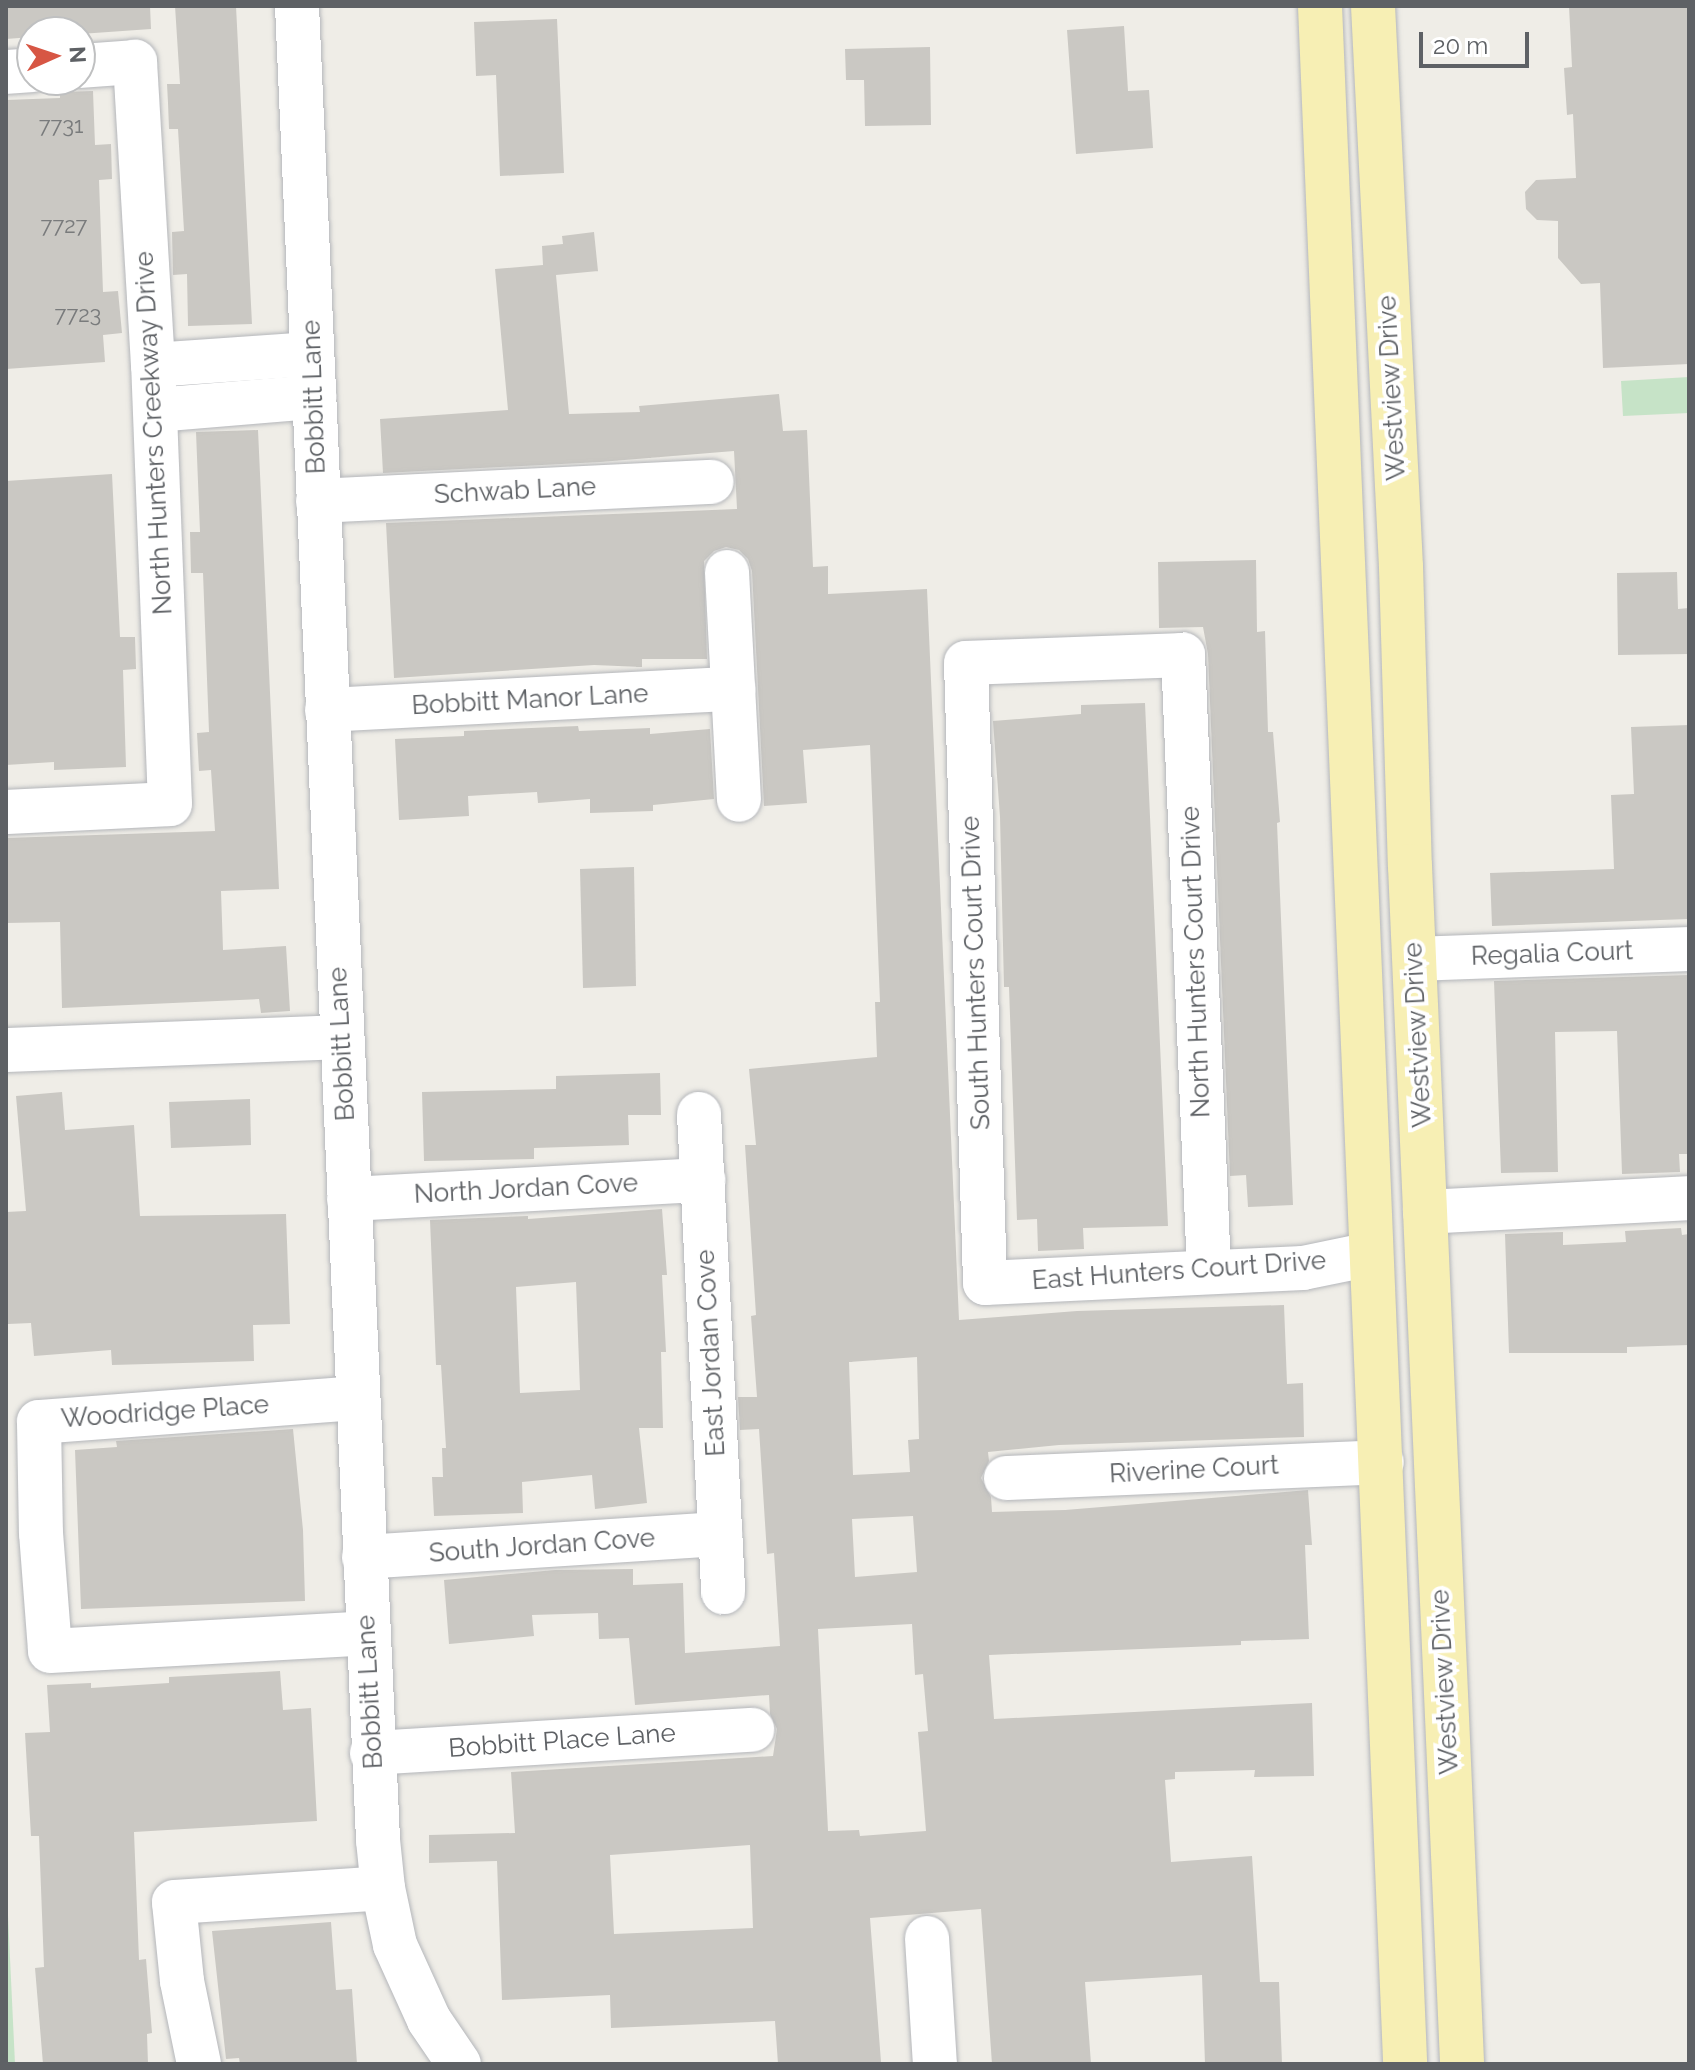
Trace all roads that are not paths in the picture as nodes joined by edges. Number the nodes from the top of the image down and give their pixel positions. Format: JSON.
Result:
{"nodes":[{"id":1,"x":297,"y":6,"type":"edge"},
{"id":2,"x":1320,"y":6,"type":"edge"},
{"id":3,"x":1373,"y":6,"type":"edge"},
{"id":4,"x":96,"y":65,"type":"edge"},
{"id":5,"x":1382,"y":207,"type":"junction"},
{"id":6,"x":1327,"y":209,"type":"junction"},
{"id":7,"x":312,"y":354,"type":"junction"},
{"id":8,"x":153,"y":365,"type":"junction"},
{"id":9,"x":314,"y":397,"type":"junction"},
{"id":10,"x":155,"y":410,"type":"junction"},
{"id":11,"x":712,"y":482,"type":"dead end"},
{"id":12,"x":318,"y":501,"type":"junction"},
{"id":13,"x":727,"y":572,"type":"dead end"},
{"id":14,"x":1183,"y":655,"type":"joint"},
{"id":15,"x":733,"y":689,"type":"junction"},
{"id":16,"x":327,"y":710,"type":"junction"},
{"id":17,"x":739,"y":800,"type":"dead end"},
{"id":18,"x":6,"y":812,"type":"edge"},
{"id":19,"x":1410,"y":866,"type":"junction"},
{"id":20,"x":1354,"y":869,"type":"junction"},
{"id":21,"x":1689,"y":949,"type":"edge"},
{"id":22,"x":1415,"y":959,"type":"junction"},
{"id":23,"x":341,"y":1037,"type":"junction"},
{"id":24,"x":6,"y":1050,"type":"edge"},
{"id":25,"x":699,"y":1114,"type":"dead end"},
{"id":26,"x":703,"y":1180,"type":"junction"},
{"id":27,"x":1689,"y":1198,"type":"edge"},
{"id":28,"x":349,"y":1199,"type":"junction"},
{"id":29,"x":1425,"y":1212,"type":"junction"},
{"id":30,"x":1371,"y":1254,"type":"junction"},
{"id":31,"x":1209,"y":1270,"type":"junction"},
{"id":32,"x":985,"y":1283,"type":"joint"},
{"id":33,"x":357,"y":1398,"type":"junction"},
{"id":34,"x":1382,"y":1462,"type":"junction"},
{"id":35,"x":1006,"y":1478,"type":"dead end"},
{"id":36,"x":720,"y":1534,"type":"junction"},
{"id":37,"x":1439,"y":1541,"type":"junction"},
{"id":38,"x":1385,"y":1543,"type":"junction"},
{"id":39,"x":364,"y":1557,"type":"junction"},
{"id":40,"x":723,"y":1592,"type":"dead end"},
{"id":41,"x":367,"y":1633,"type":"junction"},
{"id":42,"x":752,"y":1730,"type":"dead end"},
{"id":43,"x":372,"y":1753,"type":"junction"},
{"id":44,"x":383,"y":1888,"type":"junction"},
{"id":45,"x":927,"y":1938,"type":"dead end"},
{"id":46,"x":199,"y":2064,"type":"edge"},
{"id":47,"x":459,"y":2064,"type":"edge"},
{"id":48,"x":935,"y":2064,"type":"edge"},
{"id":49,"x":1405,"y":2064,"type":"edge"},
{"id":50,"x":1462,"y":2064,"type":"edge"}],
"edges":[{"from":1,"to":7,"type":"street","name":"Bobbitt Lane"},
{"from":2,"to":6,"type":"main road","name":"Westview Drive"},
{"from":3,"to":5,"type":"main road","name":"Westview Drive"},
{"from":4,"to":8,"type":"street","name":"North Hunters Creekway Drive"},
{"from":5,"to":6,"type":"main road"},
{"from":5,"to":19,"type":"main road","name":"Westview Drive"},
{"from":6,"to":20,"type":"main road","name":"Westview Drive"},
{"from":7,"to":8,"type":"street"},
{"from":7,"to":9,"type":"street","name":"Bobbitt Lane"},
{"from":8,"to":10,"type":"street","name":"North Hunters Creekway Drive"},
{"from":9,"to":10,"type":"street"},
{"from":9,"to":12,"type":"street","name":"Bobbitt Lane"},
{"from":10,"to":18,"type":"street","name":"North Hunters Creekway Drive"},
{"from":11,"to":12,"type":"street","name":"Schwab Lane"},
{"from":12,"to":16,"type":"street","name":"Bobbitt Lane"},
{"from":13,"to":15,"type":"street"},
{"from":14,"to":31,"type":"street","name":"North Hunters Court Drive"},
{"from":14,"to":32,"type":"street","name":"South Hunters Court Drive"},
{"from":15,"to":16,"type":"street","name":"Bobbitt Manor Lane"},
{"from":15,"to":17,"type":"street"},
{"from":16,"to":23,"type":"street","name":"Bobbitt Lane"},
{"from":19,"to":20,"type":"main road"},
{"from":19,"to":22,"type":"main road","name":"Westview Drive"},
{"from":20,"to":30,"type":"main road","name":"Westview Drive"},
{"from":21,"to":22,"type":"street","name":"Regalia Court"},
{"from":22,"to":29,"type":"main road","name":"Westview Drive"},
{"from":23,"to":24,"type":"street"},
{"from":23,"to":28,"type":"street","name":"Bobbitt Lane"},
{"from":25,"to":26,"type":"street","name":"East Jordan Cove"},
{"from":26,"to":28,"type":"street","name":"North Jordan Cove"},
{"from":26,"to":36,"type":"street","name":"East Jordan Cove"},
{"from":27,"to":29,"type":"street"},
{"from":28,"to":33,"type":"street","name":"Bobbitt Lane"},
{"from":29,"to":37,"type":"main road","name":"Westview Drive"},
{"from":30,"to":31,"type":"street","name":"East Hunters Court Drive"},
{"from":30,"to":34,"type":"main road","name":"Westview Drive"},
{"from":31,"to":32,"type":"street","name":"East Hunters Court Drive"},
{"from":33,"to":39,"type":"street","name":"Bobbitt Lane"},
{"from":33,"to":41,"type":"street","name":"Woodridge Place"},
{"from":34,"to":35,"type":"street","name":"Riverine Court"},
{"from":34,"to":38,"type":"main road","name":"Westview Drive"},
{"from":36,"to":39,"type":"street","name":"South Jordan Cove"},
{"from":36,"to":40,"type":"street","name":"East Jordan Cove"},
{"from":37,"to":38,"type":"main road"},
{"from":37,"to":50,"type":"main road","name":"Westview Drive"},
{"from":38,"to":49,"type":"main road","name":"Westview Drive"},
{"from":39,"to":41,"type":"street","name":"Bobbitt Lane"},
{"from":41,"to":43,"type":"street","name":"Bobbitt Lane"},
{"from":42,"to":43,"type":"street","name":"Bobbitt Place Lane"},
{"from":43,"to":44,"type":"street","name":"Bobbitt Lane"},
{"from":44,"to":46,"type":"street"},
{"from":44,"to":47,"type":"street","name":"Bobbitt Lane"},
{"from":45,"to":48,"type":"street"}]}
